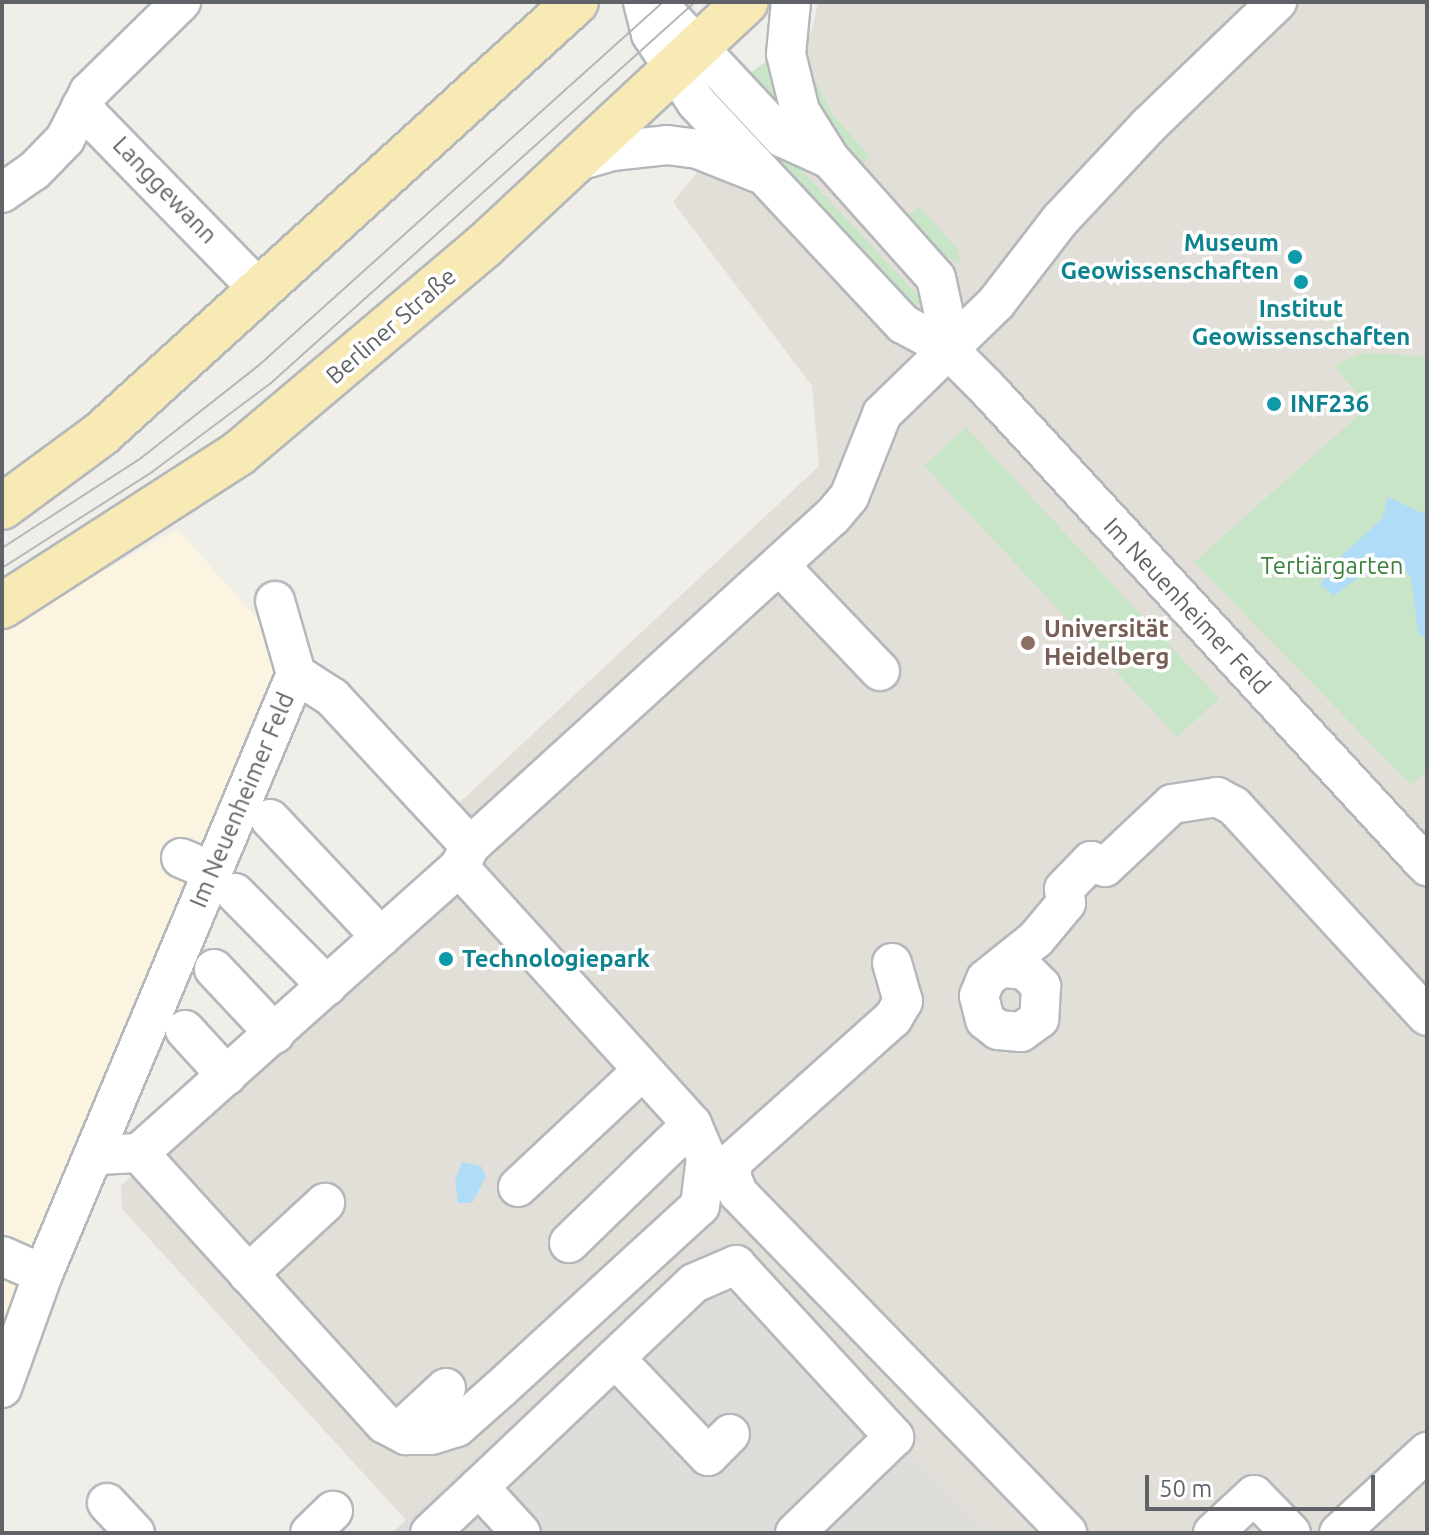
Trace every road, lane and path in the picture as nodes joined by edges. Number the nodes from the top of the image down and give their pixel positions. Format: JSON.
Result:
{"nodes":[{"id":1,"x":181,"y":2,"type":"edge"},
{"id":2,"x":576,"y":2,"type":"edge"},
{"id":3,"x":746,"y":2,"type":"edge"},
{"id":4,"x":791,"y":2,"type":"edge"},
{"id":5,"x":1277,"y":2,"type":"edge"},
{"id":6,"x":663,"y":23,"type":"edge"},
{"id":7,"x":81,"y":107,"type":"junction"},
{"id":8,"x":830,"y":159,"type":"junction"},
{"id":9,"x":571,"y":163,"type":"junction"},
{"id":10,"x":769,"y":178,"type":"junction"},
{"id":11,"x":2,"y":193,"type":"edge"},
{"id":12,"x":246,"y":276,"type":"dead end"},
{"id":13,"x":946,"y":347,"type":"junction"},
{"id":14,"x":2,"y":507,"type":"edge"},
{"id":15,"x":780,"y":566,"type":"junction"},
{"id":16,"x":275,"y":601,"type":"dead end"},
{"id":17,"x":2,"y":606,"type":"edge"},
{"id":18,"x":880,"y":671,"type":"dead end"},
{"id":19,"x":296,"y":674,"type":"junction"},
{"id":20,"x":270,"y":819,"type":"dead end"},
{"id":21,"x":464,"y":856,"type":"junction"},
{"id":22,"x":1427,"y":866,"type":"edge"},
{"id":23,"x":209,"y":874,"type":"junction"},
{"id":24,"x":381,"y":937,"type":"junction"},
{"id":25,"x":892,"y":963,"type":"dead end"},
{"id":26,"x":1003,"y":968,"type":"dead end"},
{"id":27,"x":214,"y":969,"type":"dead end"},
{"id":28,"x":327,"y":986,"type":"junction"},
{"id":29,"x":1427,"y":1016,"type":"edge"},
{"id":30,"x":185,"y":1030,"type":"dead end"},
{"id":31,"x":275,"y":1034,"type":"junction"},
{"id":32,"x":643,"y":1070,"type":"junction"},
{"id":33,"x":227,"y":1076,"type":"junction"},
{"id":34,"x":711,"y":1147,"type":"junction"},
{"id":35,"x":139,"y":1153,"type":"junction"},
{"id":36,"x":97,"y":1155,"type":"junction"},
{"id":37,"x":518,"y":1187,"type":"dead end"},
{"id":38,"x":325,"y":1203,"type":"dead end"},
{"id":39,"x":569,"y":1243,"type":"dead end"},
{"id":40,"x":2,"y":1256,"type":"edge"},
{"id":41,"x":43,"y":1274,"type":"junction"},
{"id":42,"x":248,"y":1274,"type":"junction"},
{"id":43,"x":615,"y":1358,"type":"junction"},
{"id":44,"x":4,"y":1375,"type":"edge"},
{"id":45,"x":446,"y":1388,"type":"dead end"},
{"id":46,"x":730,"y":1434,"type":"dead end"},
{"id":47,"x":406,"y":1435,"type":"junction"},
{"id":48,"x":1427,"y":1452,"type":"edge"},
{"id":49,"x":479,"y":1487,"type":"junction"},
{"id":50,"x":107,"y":1503,"type":"dead end"},
{"id":51,"x":135,"y":1533,"type":"edge"},
{"id":52,"x":430,"y":1533,"type":"edge"},
{"id":53,"x":521,"y":1533,"type":"edge"},
{"id":54,"x":795,"y":1533,"type":"edge"},
{"id":55,"x":1067,"y":1533,"type":"edge"},
{"id":56,"x":1213,"y":1533,"type":"edge"},
{"id":57,"x":1291,"y":1533,"type":"edge"},
{"id":58,"x":1339,"y":1533,"type":"edge"}],
"edges":[{"from":1,"to":7,"type":"street"},
{"from":2,"to":14,"type":"main road"},
{"from":3,"to":6,"type":"main road","name":"Berliner Straße"},
{"from":4,"to":8,"type":"street"},
{"from":5,"to":13,"type":"street"},
{"from":6,"to":8,"type":"street"},
{"from":6,"to":9,"type":"main road","name":"Berliner Straße"},
{"from":6,"to":10,"type":"street","name":"Im Neuenheimer Feld"},
{"from":7,"to":11,"type":"street"},
{"from":7,"to":12,"type":"street","name":"Langgewann"},
{"from":8,"to":13,"type":"street"},
{"from":9,"to":10,"type":"street","name":"Im Neuenheimer Feld"},
{"from":9,"to":17,"type":"main road","name":"Berliner Straße"},
{"from":10,"to":13,"type":"street","name":"Im Neuenheimer Feld"},
{"from":13,"to":15,"type":"street"},
{"from":13,"to":22,"type":"street","name":"Im Neuenheimer Feld"},
{"from":15,"to":18,"type":"street"},
{"from":15,"to":21,"type":"street"},
{"from":16,"to":19,"type":"street"},
{"from":19,"to":21,"type":"street","name":"Im Neuenheimer Feld"},
{"from":19,"to":23,"type":"street","name":"Im Neuenheimer Feld"},
{"from":20,"to":24,"type":"street"},
{"from":21,"to":24,"type":"street"},
{"from":21,"to":32,"type":"street","name":"Im Neuenheimer Feld"},
{"from":23,"to":28,"type":"street"},
{"from":23,"to":36,"type":"street","name":"Im Neuenheimer Feld"},
{"from":24,"to":28,"type":"street"},
{"from":25,"to":34,"type":"street"},
{"from":26,"to":29,"type":"street"},
{"from":27,"to":31,"type":"street"},
{"from":28,"to":31,"type":"street"},
{"from":30,"to":33,"type":"street"},
{"from":31,"to":33,"type":"street"},
{"from":32,"to":34,"type":"street","name":"Im Neuenheimer Feld"},
{"from":32,"to":37,"type":"street"},
{"from":33,"to":35,"type":"street"},
{"from":34,"to":39,"type":"street"},
{"from":34,"to":47,"type":"street"},
{"from":34,"to":55,"type":"street"},
{"from":35,"to":36,"type":"street"},
{"from":35,"to":42,"type":"street"},
{"from":36,"to":41,"type":"street","name":"Im Neuenheimer Feld"},
{"from":38,"to":42,"type":"street"},
{"from":40,"to":41,"type":"street"},
{"from":41,"to":44,"type":"street","name":"Im Neuenheimer Feld"},
{"from":42,"to":47,"type":"street"},
{"from":43,"to":46,"type":"street"},
{"from":43,"to":49,"type":"street"},
{"from":43,"to":54,"type":"street"},
{"from":45,"to":47,"type":"street"},
{"from":48,"to":58,"type":"street"},
{"from":49,"to":52,"type":"street"},
{"from":49,"to":53,"type":"street"},
{"from":50,"to":51,"type":"street"},
{"from":56,"to":57,"type":"street"}]}
